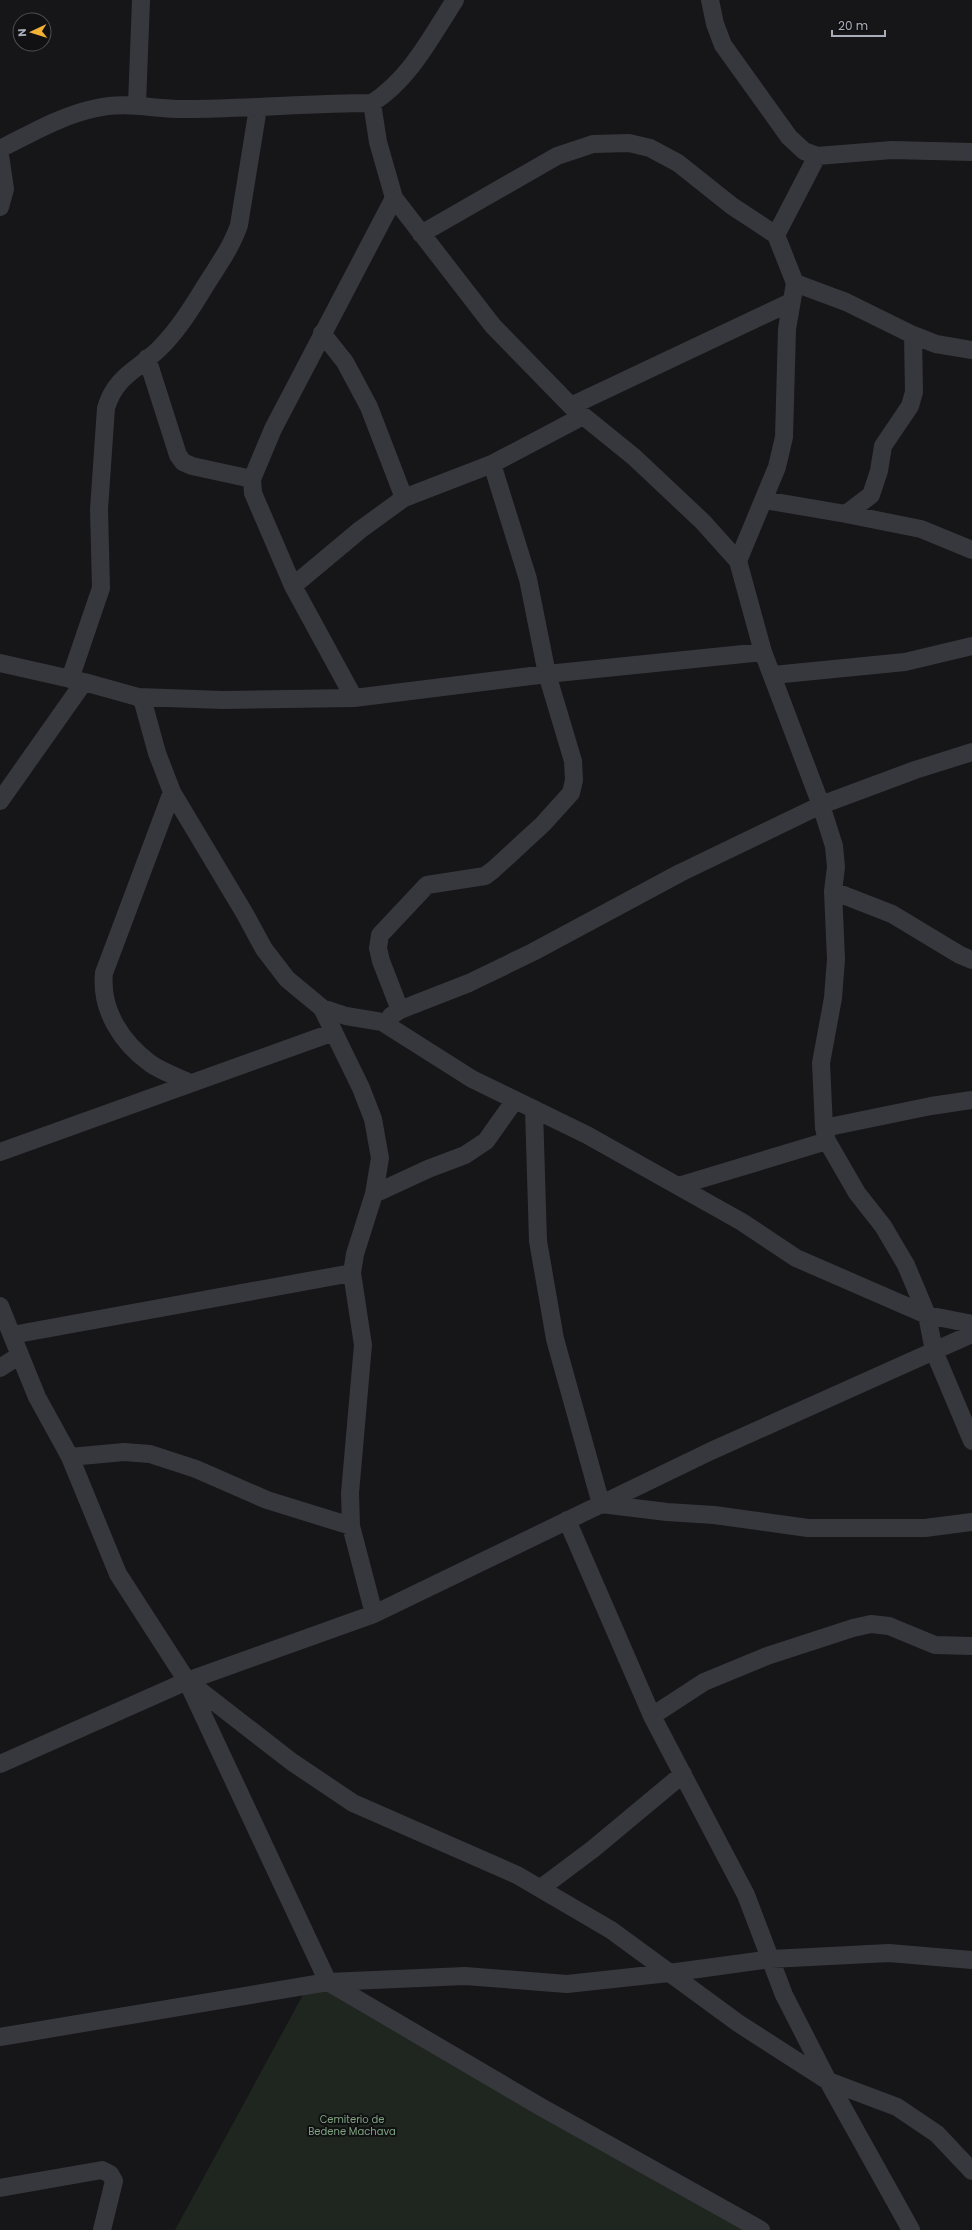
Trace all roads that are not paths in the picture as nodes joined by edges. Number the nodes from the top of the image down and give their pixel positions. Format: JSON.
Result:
{"nodes":[{"id":1,"x":140,"y":0,"type":"edge"},
{"id":2,"x":455,"y":0,"type":"edge"},
{"id":3,"x":710,"y":0,"type":"edge"},
{"id":4,"x":372,"y":103,"type":"junction"},
{"id":5,"x":137,"y":105,"type":"junction"},
{"id":6,"x":258,"y":108,"type":"junction"},
{"id":7,"x":0,"y":149,"type":"edge"},
{"id":8,"x":972,"y":152,"type":"edge"},
{"id":9,"x":0,"y":155,"type":"edge"},
{"id":10,"x":817,"y":156,"type":"junction"},
{"id":11,"x":394,"y":198,"type":"junction"},
{"id":12,"x":0,"y":207,"type":"edge"},
{"id":13,"x":421,"y":234,"type":"junction"},
{"id":14,"x":776,"y":236,"type":"junction"},
{"id":15,"x":795,"y":283,"type":"junction"},
{"id":16,"x":791,"y":302,"type":"junction"},
{"id":17,"x":322,"y":333,"type":"junction"},
{"id":18,"x":913,"y":335,"type":"junction"},
{"id":19,"x":972,"y":350,"type":"edge"},
{"id":20,"x":147,"y":358,"type":"junction"},
{"id":21,"x":577,"y":411,"type":"junction"},
{"id":22,"x":492,"y":464,"type":"junction"},
{"id":23,"x":252,"y":479,"type":"junction"},
{"id":24,"x":404,"y":498,"type":"junction"},
{"id":25,"x":764,"y":500,"type":"junction"},
{"id":26,"x":846,"y":514,"type":"junction"},
{"id":27,"x":972,"y":550,"type":"edge"},
{"id":28,"x":738,"y":561,"type":"junction"},
{"id":29,"x":293,"y":586,"type":"junction"},
{"id":30,"x":972,"y":646,"type":"edge"},
{"id":31,"x":763,"y":652,"type":"junction"},
{"id":32,"x":0,"y":663,"type":"edge"},
{"id":33,"x":547,"y":674,"type":"junction"},
{"id":34,"x":773,"y":675,"type":"junction"},
{"id":35,"x":77,"y":680,"type":"junction"},
{"id":36,"x":138,"y":697,"type":"junction"},
{"id":37,"x":354,"y":698,"type":"junction"},
{"id":38,"x":972,"y":752,"type":"edge"},
{"id":39,"x":172,"y":792,"type":"junction"},
{"id":40,"x":0,"y":801,"type":"edge"},
{"id":41,"x":821,"y":805,"type":"junction"},
{"id":42,"x":833,"y":891,"type":"junction"},
{"id":43,"x":972,"y":960,"type":"edge"},
{"id":44,"x":322,"y":1008,"type":"junction"},
{"id":45,"x":400,"y":1010,"type":"junction"},
{"id":46,"x":382,"y":1022,"type":"junction"},
{"id":47,"x":334,"y":1032,"type":"junction"},
{"id":48,"x":190,"y":1083,"type":"junction"},
{"id":49,"x":515,"y":1100,"type":"junction"},
{"id":50,"x":972,"y":1100,"type":"edge"},
{"id":51,"x":534,"y":1109,"type":"junction"},
{"id":52,"x":826,"y":1135,"type":"junction"},
{"id":53,"x":0,"y":1152,"type":"edge"},
{"id":54,"x":678,"y":1186,"type":"junction"},
{"id":55,"x":374,"y":1194,"type":"junction"},
{"id":56,"x":352,"y":1273,"type":"junction"},
{"id":57,"x":0,"y":1306,"type":"edge"},
{"id":58,"x":927,"y":1315,"type":"junction"},
{"id":59,"x":972,"y":1324,"type":"edge"},
{"id":60,"x":972,"y":1334,"type":"edge"},
{"id":61,"x":12,"y":1335,"type":"junction"},
{"id":62,"x":934,"y":1350,"type":"junction"},
{"id":63,"x":20,"y":1355,"type":"junction"},
{"id":64,"x":0,"y":1368,"type":"edge"},
{"id":65,"x":972,"y":1441,"type":"edge"},
{"id":66,"x":70,"y":1457,"type":"junction"},
{"id":67,"x":601,"y":1504,"type":"junction"},
{"id":68,"x":567,"y":1520,"type":"junction"},
{"id":69,"x":972,"y":1522,"type":"edge"},
{"id":70,"x":351,"y":1526,"type":"junction"},
{"id":71,"x":374,"y":1614,"type":"junction"},
{"id":72,"x":972,"y":1646,"type":"edge"},
{"id":73,"x":187,"y":1681,"type":"junction"},
{"id":74,"x":652,"y":1716,"type":"junction"},
{"id":75,"x":0,"y":1764,"type":"edge"},
{"id":76,"x":683,"y":1774,"type":"junction"},
{"id":77,"x":541,"y":1888,"type":"junction"},
{"id":78,"x":771,"y":1959,"type":"junction"},
{"id":79,"x":972,"y":1960,"type":"edge"},
{"id":80,"x":669,"y":1973,"type":"junction"},
{"id":81,"x":328,"y":1982,"type":"junction"},
{"id":82,"x":0,"y":2038,"type":"edge"},
{"id":83,"x":828,"y":2081,"type":"junction"},
{"id":84,"x":972,"y":2171,"type":"edge"},
{"id":85,"x":0,"y":2188,"type":"edge"},
{"id":86,"x":102,"y":2230,"type":"edge"},
{"id":87,"x":761,"y":2230,"type":"edge"},
{"id":88,"x":911,"y":2230,"type":"edge"}],
"edges":[{"from":1,"to":5,"type":"street"},
{"from":2,"to":4,"type":"street"},
{"from":3,"to":10,"type":"street"},
{"from":4,"to":6,"type":"street"},
{"from":4,"to":11,"type":"street"},
{"from":5,"to":6,"type":"street"},
{"from":5,"to":7,"type":"street"},
{"from":6,"to":20,"type":"street"},
{"from":8,"to":10,"type":"street"},
{"from":9,"to":12,"type":"street"},
{"from":10,"to":14,"type":"street"},
{"from":11,"to":13,"type":"street"},
{"from":11,"to":17,"type":"street"},
{"from":13,"to":14,"type":"street"},
{"from":13,"to":21,"type":"street"},
{"from":14,"to":15,"type":"street"},
{"from":15,"to":16,"type":"street"},
{"from":15,"to":18,"type":"street"},
{"from":16,"to":21,"type":"street"},
{"from":16,"to":25,"type":"street"},
{"from":17,"to":23,"type":"street"},
{"from":17,"to":24,"type":"street"},
{"from":18,"to":19,"type":"street"},
{"from":18,"to":26,"type":"street"},
{"from":20,"to":23,"type":"street"},
{"from":20,"to":35,"type":"street"},
{"from":21,"to":22,"type":"street"},
{"from":21,"to":28,"type":"street"},
{"from":22,"to":24,"type":"street"},
{"from":22,"to":33,"type":"street"},
{"from":23,"to":29,"type":"street"},
{"from":24,"to":29,"type":"street"},
{"from":25,"to":26,"type":"street"},
{"from":25,"to":28,"type":"street"},
{"from":26,"to":27,"type":"street"},
{"from":28,"to":31,"type":"street"},
{"from":29,"to":37,"type":"street"},
{"from":30,"to":34,"type":"street"},
{"from":31,"to":33,"type":"street"},
{"from":31,"to":34,"type":"street"},
{"from":32,"to":35,"type":"street"},
{"from":33,"to":37,"type":"street"},
{"from":33,"to":45,"type":"street"},
{"from":34,"to":41,"type":"street"},
{"from":35,"to":36,"type":"street"},
{"from":35,"to":40,"type":"street"},
{"from":36,"to":37,"type":"street"},
{"from":36,"to":39,"type":"street"},
{"from":38,"to":41,"type":"street"},
{"from":39,"to":44,"type":"street"},
{"from":39,"to":48,"type":"street"},
{"from":41,"to":42,"type":"street"},
{"from":41,"to":45,"type":"street"},
{"from":42,"to":43,"type":"street"},
{"from":42,"to":52,"type":"street"},
{"from":44,"to":46,"type":"street"},
{"from":44,"to":47,"type":"street"},
{"from":45,"to":46,"type":"street"},
{"from":46,"to":49,"type":"street"},
{"from":47,"to":48,"type":"street"},
{"from":47,"to":55,"type":"street"},
{"from":48,"to":53,"type":"street"},
{"from":49,"to":51,"type":"street"},
{"from":49,"to":55,"type":"street"},
{"from":50,"to":52,"type":"street"},
{"from":51,"to":54,"type":"street"},
{"from":51,"to":67,"type":"street"},
{"from":52,"to":54,"type":"street"},
{"from":52,"to":58,"type":"street"},
{"from":54,"to":58,"type":"street"},
{"from":55,"to":56,"type":"street"},
{"from":56,"to":61,"type":"street"},
{"from":56,"to":70,"type":"street"},
{"from":57,"to":61,"type":"street"},
{"from":58,"to":59,"type":"street"},
{"from":58,"to":62,"type":"street"},
{"from":60,"to":62,"type":"street"},
{"from":61,"to":63,"type":"street"},
{"from":62,"to":65,"type":"street"},
{"from":62,"to":67,"type":"street"},
{"from":63,"to":64,"type":"street"},
{"from":63,"to":66,"type":"street"},
{"from":66,"to":70,"type":"street"},
{"from":66,"to":73,"type":"street"},
{"from":67,"to":68,"type":"street"},
{"from":67,"to":69,"type":"street"},
{"from":68,"to":71,"type":"street"},
{"from":68,"to":74,"type":"street"},
{"from":70,"to":71,"type":"street"},
{"from":71,"to":73,"type":"street"},
{"from":72,"to":74,"type":"street"},
{"from":73,"to":75,"type":"street"},
{"from":73,"to":77,"type":"street"},
{"from":73,"to":81,"type":"street"},
{"from":74,"to":76,"type":"street"},
{"from":76,"to":77,"type":"street"},
{"from":76,"to":78,"type":"street"},
{"from":77,"to":80,"type":"street"},
{"from":78,"to":79,"type":"street"},
{"from":78,"to":80,"type":"street"},
{"from":78,"to":83,"type":"street"},
{"from":80,"to":81,"type":"street"},
{"from":80,"to":83,"type":"street"},
{"from":81,"to":82,"type":"street"},
{"from":81,"to":87,"type":"street"},
{"from":83,"to":84,"type":"street"},
{"from":83,"to":88,"type":"street"},
{"from":85,"to":86,"type":"street"}]}
